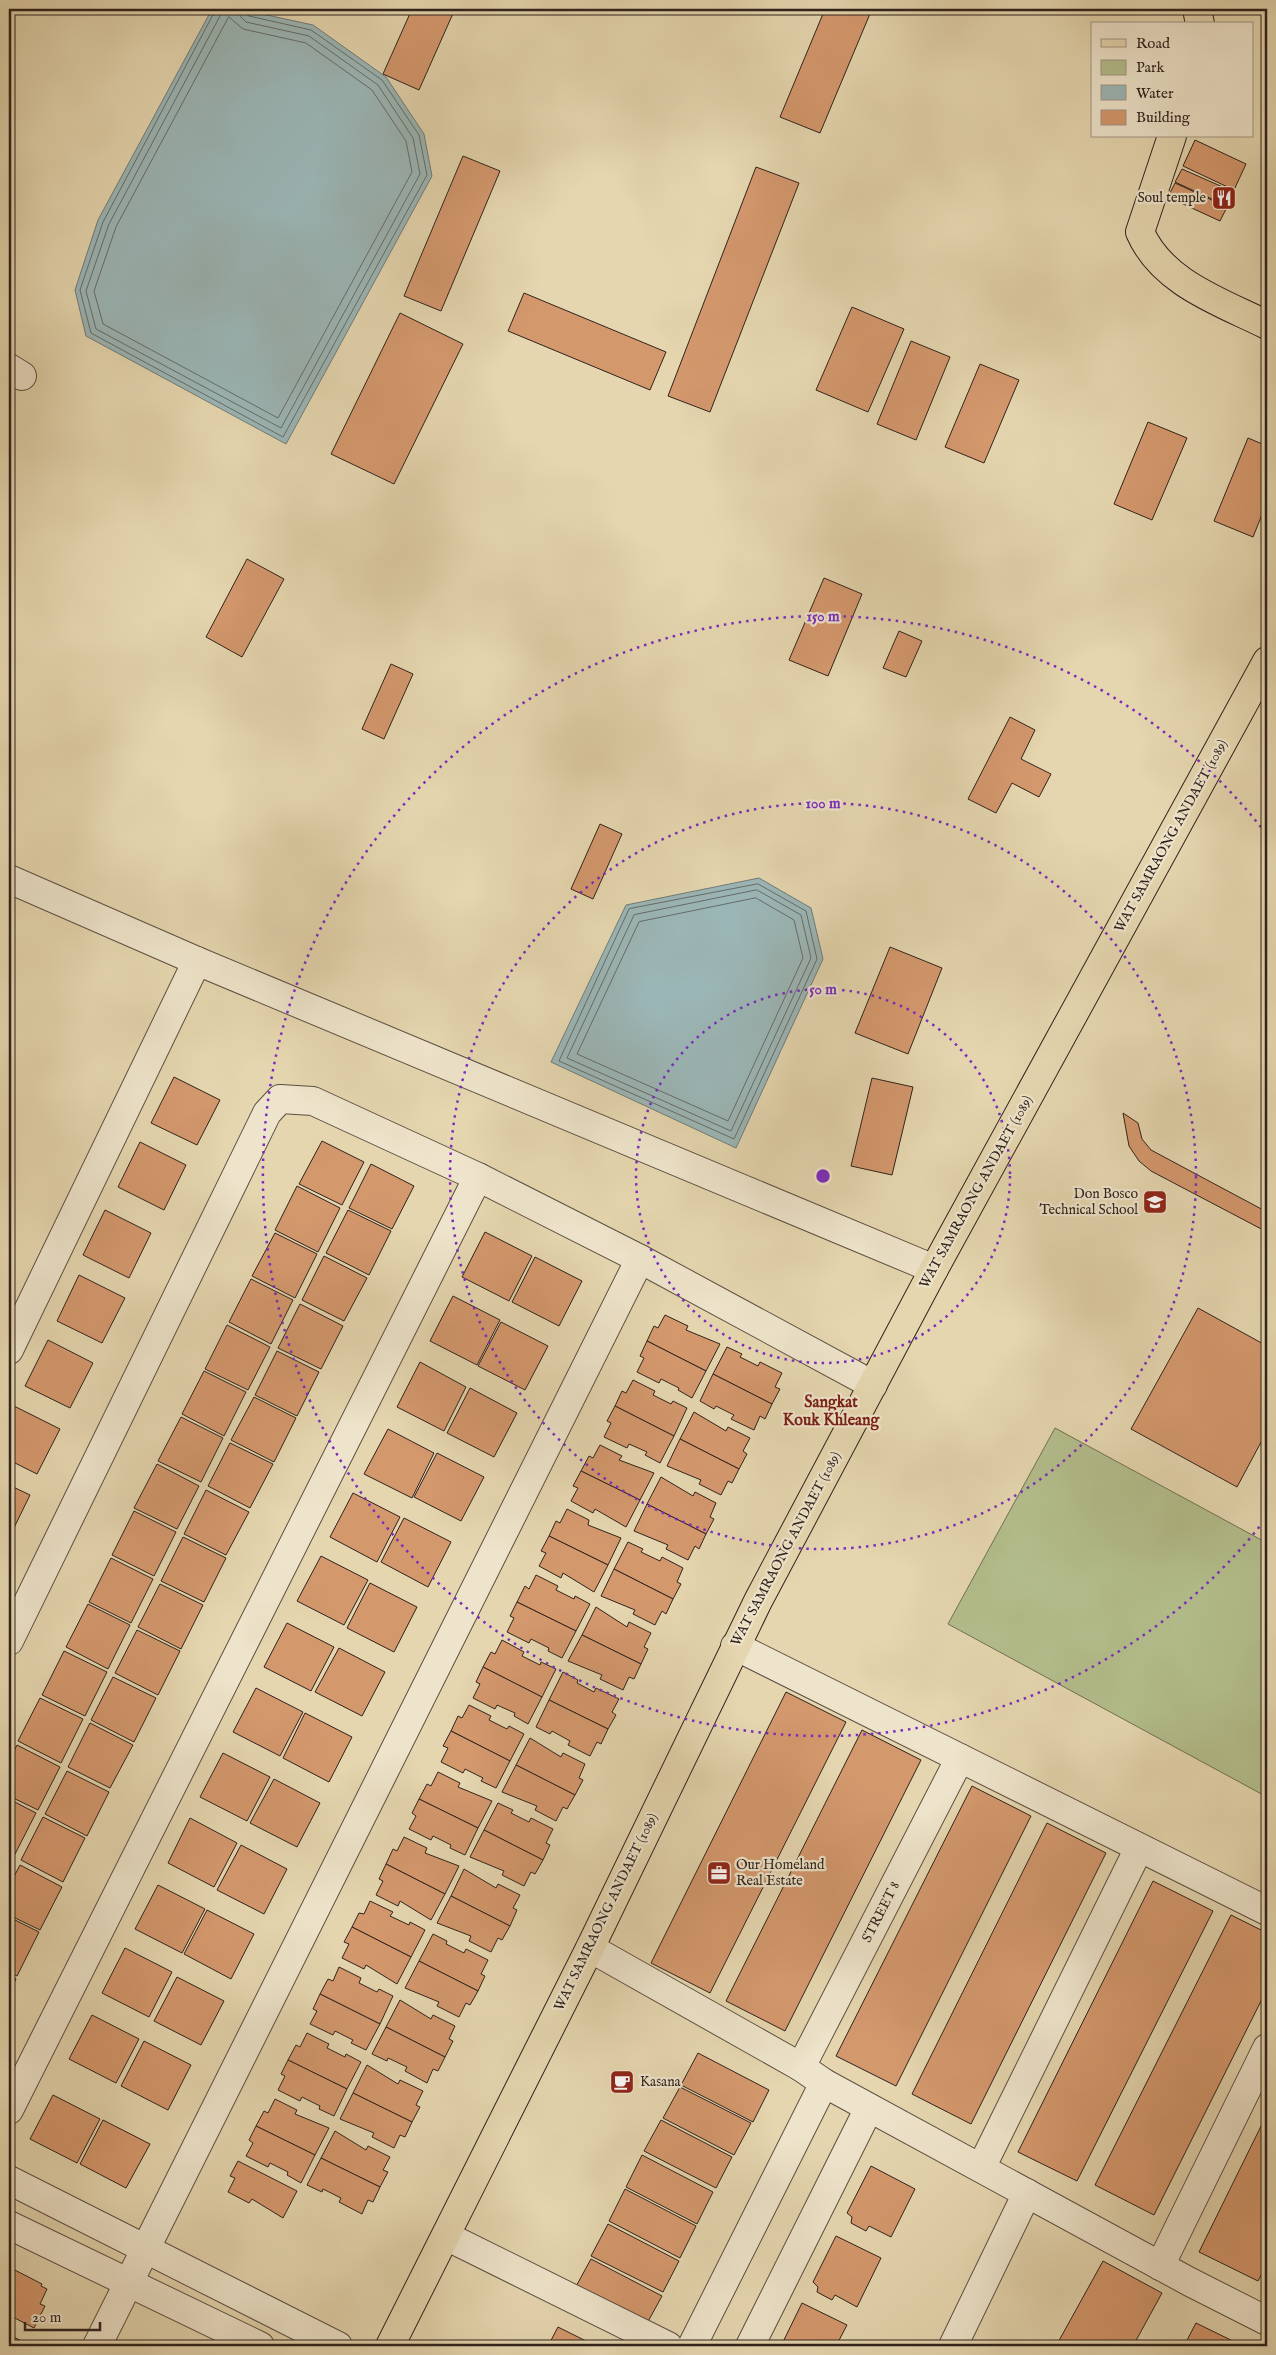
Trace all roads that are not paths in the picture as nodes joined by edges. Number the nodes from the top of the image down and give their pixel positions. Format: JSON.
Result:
{"nodes":[{"id":1,"x":1197,"y":9,"type":"edge"},
{"id":2,"x":1200,"y":22,"type":"edge"},
{"id":3,"x":1171,"y":138,"type":"edge"},
{"id":4,"x":1267,"y":325,"type":"edge"},
{"id":5,"x":1267,"y":661,"type":"edge"},
{"id":6,"x":9,"y":879,"type":"edge"},
{"id":7,"x":197,"y":962,"type":"junction"},
{"id":8,"x":478,"y":1176,"type":"junction"},
{"id":9,"x":640,"y":1259,"type":"junction"},
{"id":10,"x":934,"y":1269,"type":"junction"},
{"id":11,"x":9,"y":1350,"type":"edge"},
{"id":12,"x":873,"y":1385,"type":"junction"},
{"id":13,"x":9,"y":1641,"type":"edge"},
{"id":14,"x":735,"y":1646,"type":"junction"},
{"id":15,"x":960,"y":1758,"type":"junction"},
{"id":16,"x":1139,"y":1848,"type":"junction"},
{"id":17,"x":1267,"y":1911,"type":"edge"},
{"id":18,"x":590,"y":1948,"type":"junction"},
{"id":19,"x":1267,"y":2048,"type":"edge"},
{"id":20,"x":801,"y":2067,"type":"junction"},
{"id":21,"x":824,"y":2083,"type":"junction"},
{"id":22,"x":869,"y":2108,"type":"junction"},
{"id":23,"x":9,"y":2110,"type":"edge"},
{"id":24,"x":981,"y":2168,"type":"junction"},
{"id":25,"x":9,"y":2180,"type":"edge"},
{"id":26,"x":1027,"y":2193,"type":"junction"},
{"id":27,"x":9,"y":2225,"type":"edge"},
{"id":28,"x":446,"y":2236,"type":"junction"},
{"id":29,"x":145,"y":2249,"type":"junction"},
{"id":30,"x":1160,"y":2266,"type":"junction"},
{"id":31,"x":128,"y":2283,"type":"junction"},
{"id":32,"x":1267,"y":2321,"type":"edge"},
{"id":33,"x":97,"y":2346,"type":"edge"},
{"id":34,"x":260,"y":2346,"type":"edge"},
{"id":35,"x":338,"y":2346,"type":"edge"},
{"id":36,"x":390,"y":2346,"type":"edge"},
{"id":37,"x":668,"y":2346,"type":"edge"},
{"id":38,"x":692,"y":2346,"type":"edge"},
{"id":39,"x":750,"y":2346,"type":"edge"},
{"id":40,"x":953,"y":2346,"type":"edge"}],
"edges":[{"from":1,"to":2,"type":"main road"},
{"from":3,"to":4,"type":"main road"},
{"from":5,"to":10,"type":"main road","name":"WAT SAMRAONG ANDAET (1089)"},
{"from":6,"to":7,"type":"street"},
{"from":7,"to":10,"type":"street"},
{"from":7,"to":11,"type":"street"},
{"from":8,"to":9,"type":"street"},
{"from":8,"to":13,"type":"street"},
{"from":8,"to":23,"type":"street"},
{"from":9,"to":12,"type":"street"},
{"from":9,"to":29,"type":"street"},
{"from":10,"to":12,"type":"main road","name":"WAT SAMRAONG ANDAET (1089)"},
{"from":12,"to":14,"type":"main road","name":"WAT SAMRAONG ANDAET (1089)"},
{"from":14,"to":15,"type":"street"},
{"from":14,"to":18,"type":"main road","name":"WAT SAMRAONG ANDAET (1089)"},
{"from":15,"to":16,"type":"street"},
{"from":15,"to":20,"type":"street","name":"STREET 8"},
{"from":16,"to":17,"type":"street"},
{"from":16,"to":24,"type":"street"},
{"from":18,"to":20,"type":"street"},
{"from":18,"to":28,"type":"main road","name":"WAT SAMRAONG ANDAET (1089)"},
{"from":19,"to":30,"type":"street"},
{"from":20,"to":21,"type":"street"},
{"from":21,"to":22,"type":"street"},
{"from":21,"to":38,"type":"street"},
{"from":22,"to":24,"type":"street"},
{"from":22,"to":39,"type":"street"},
{"from":24,"to":26,"type":"street"},
{"from":25,"to":29,"type":"street"},
{"from":26,"to":30,"type":"street"},
{"from":26,"to":40,"type":"street"},
{"from":27,"to":31,"type":"street"},
{"from":28,"to":36,"type":"main road","name":"WAT SAMRAONG ANDAET (1089)"},
{"from":28,"to":37,"type":"street"},
{"from":29,"to":31,"type":"street"},
{"from":29,"to":35,"type":"street"},
{"from":30,"to":32,"type":"street"},
{"from":31,"to":33,"type":"street"},
{"from":31,"to":34,"type":"street"}]}
